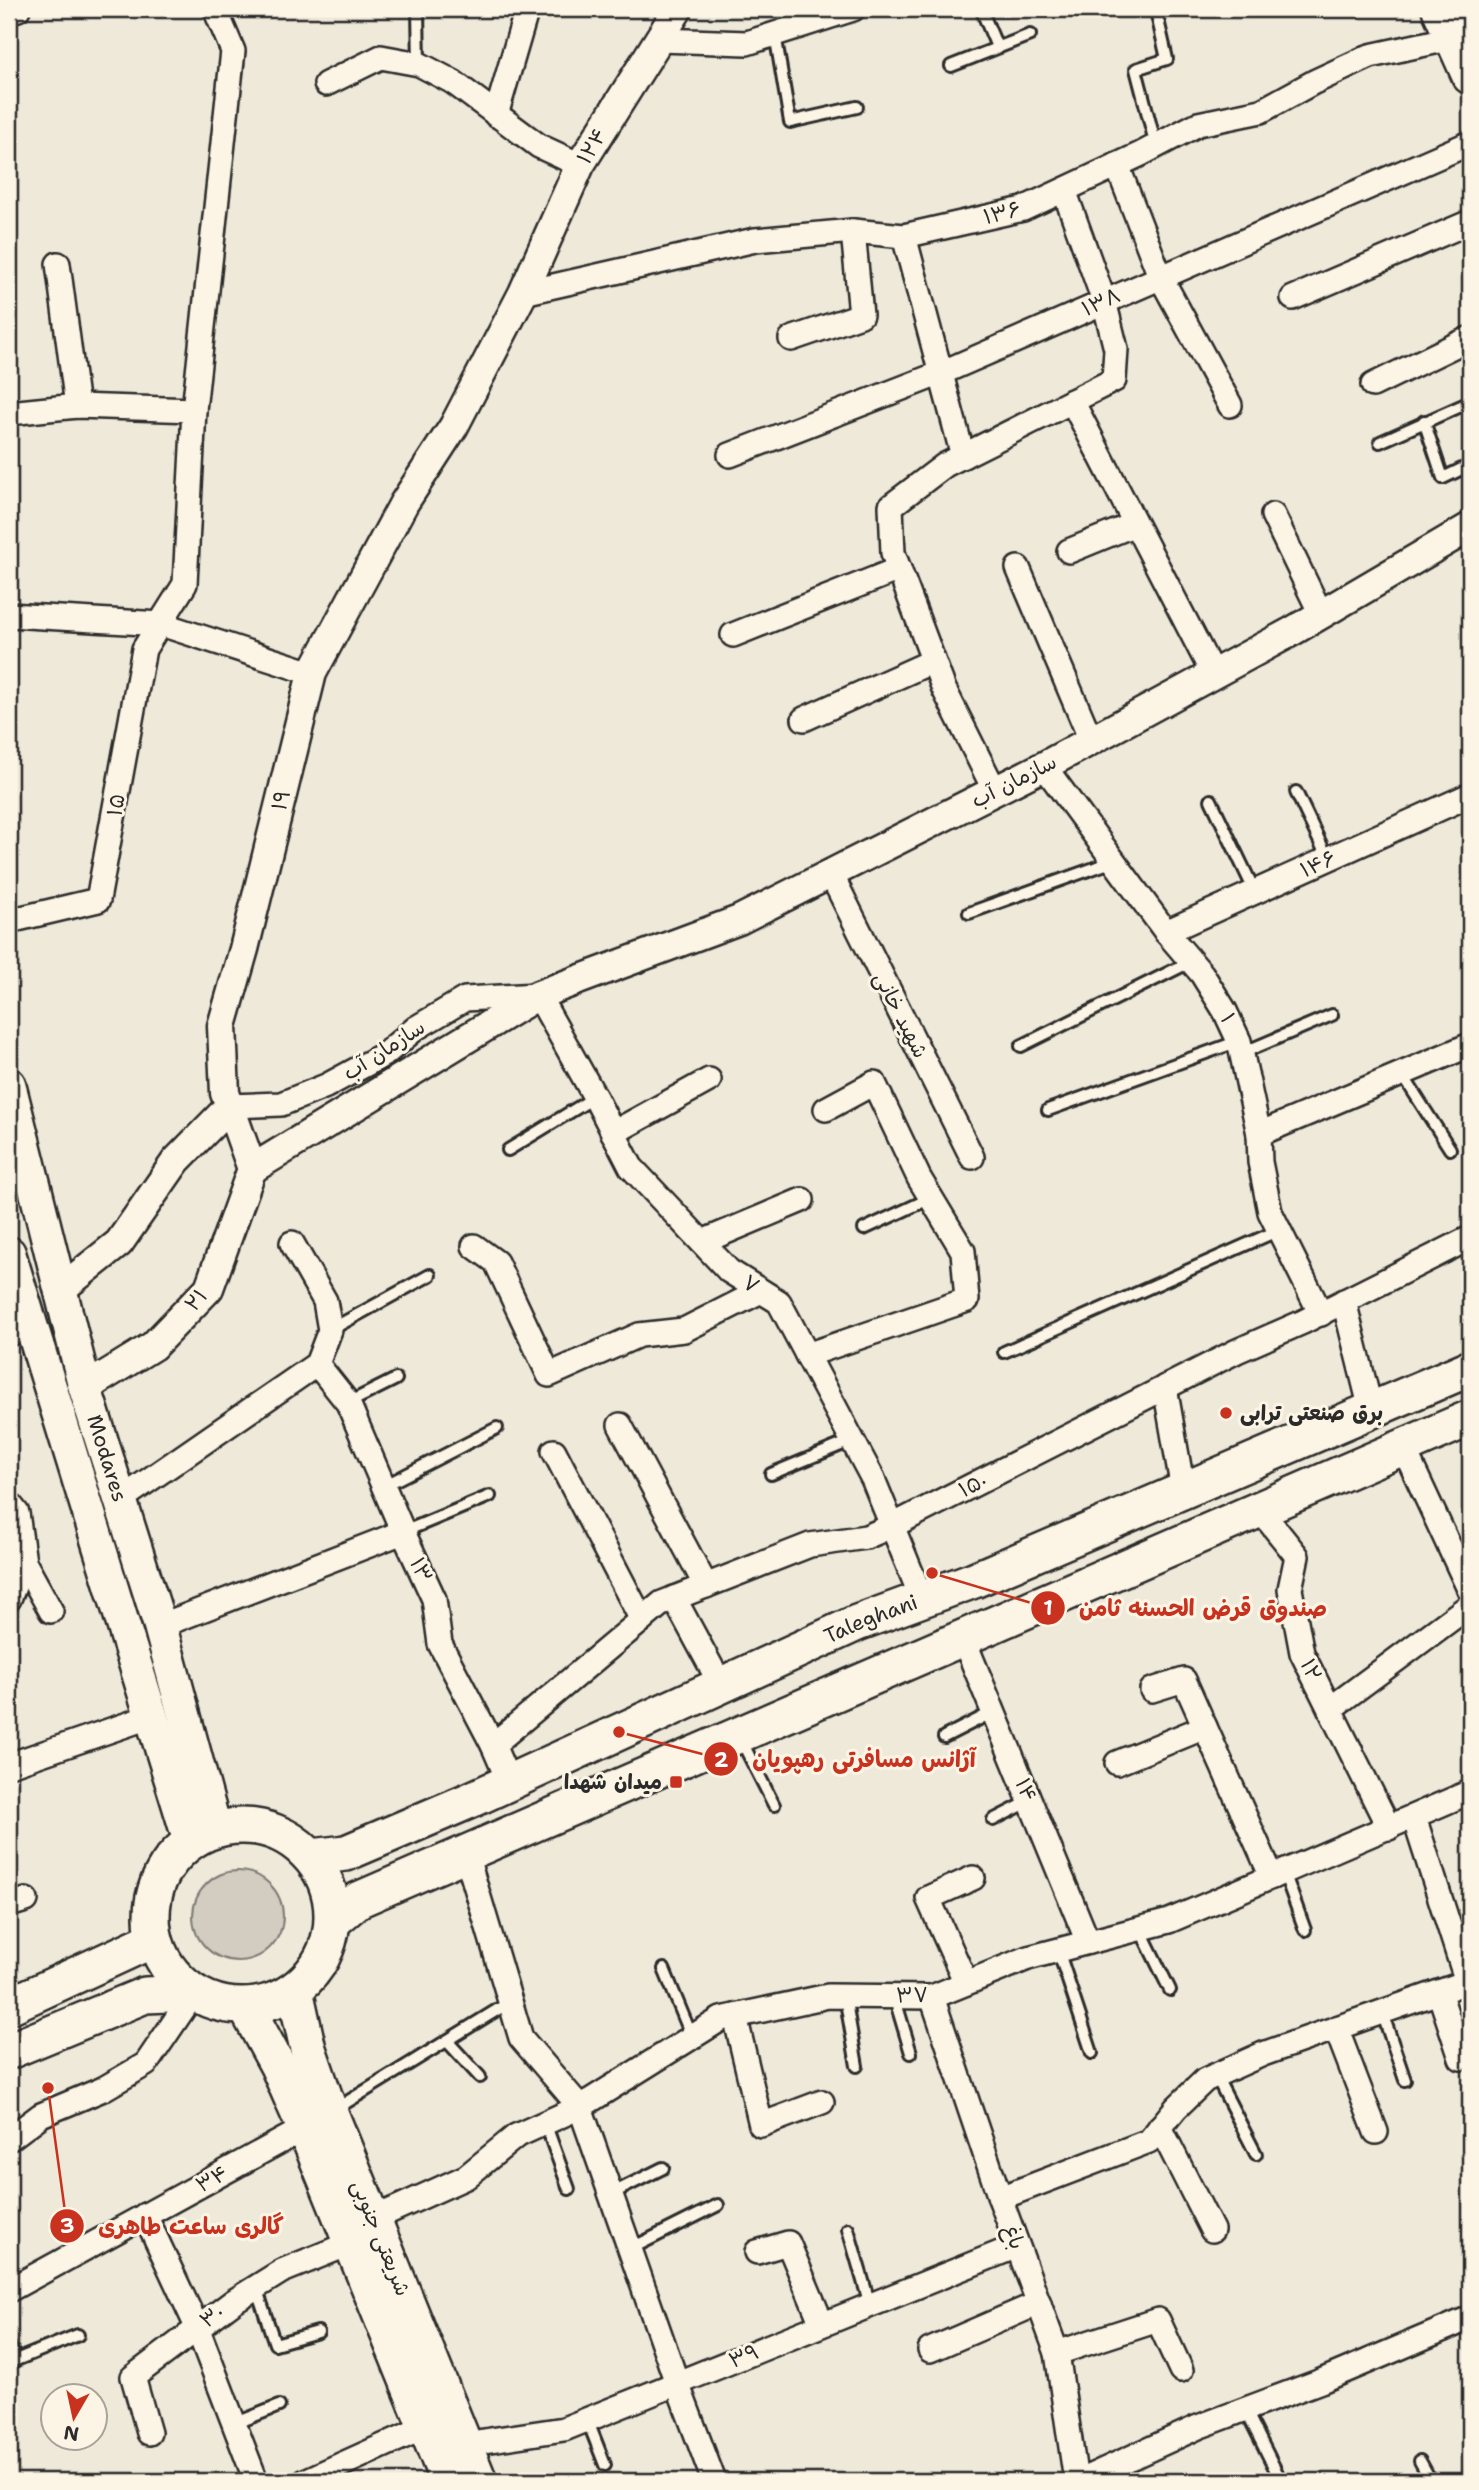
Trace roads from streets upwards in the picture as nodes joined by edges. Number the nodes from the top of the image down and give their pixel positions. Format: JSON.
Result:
{"nodes":[{"id":1,"x":18,"y":9,"type":"edge"},
{"id":2,"x":215,"y":9,"type":"edge"},
{"id":3,"x":527,"y":9,"type":"edge"},
{"id":4,"x":678,"y":9,"type":"edge"},
{"id":5,"x":853,"y":9,"type":"edge"},
{"id":6,"x":9,"y":12,"type":"edge"},
{"id":7,"x":1446,"y":23,"type":"edge"},
{"id":8,"x":659,"y":40,"type":"junction"},
{"id":9,"x":1470,"y":76,"type":"edge"},
{"id":10,"x":326,"y":84,"type":"dead end"},
{"id":11,"x":496,"y":115,"type":"junction"},
{"id":12,"x":1470,"y":142,"type":"edge"},
{"id":13,"x":580,"y":165,"type":"junction"},
{"id":14,"x":1117,"y":166,"type":"junction"},
{"id":15,"x":1064,"y":190,"type":"junction"},
{"id":16,"x":1470,"y":222,"type":"edge"},
{"id":17,"x":853,"y":231,"type":"junction"},
{"id":18,"x":904,"y":236,"type":"junction"},
{"id":19,"x":58,"y":264,"type":"dead end"},
{"id":20,"x":1160,"y":276,"type":"junction"},
{"id":21,"x":523,"y":293,"type":"junction"},
{"id":22,"x":1293,"y":298,"type":"dead end"},
{"id":23,"x":1104,"y":301,"type":"junction"},
{"id":24,"x":1470,"y":338,"type":"edge"},
{"id":25,"x":791,"y":340,"type":"dead end"},
{"id":26,"x":941,"y":373,"type":"junction"},
{"id":27,"x":1373,"y":386,"type":"dead end"},
{"id":28,"x":1072,"y":401,"type":"junction"},
{"id":29,"x":1230,"y":405,"type":"dead end"},
{"id":30,"x":77,"y":407,"type":"junction"},
{"id":31,"x":194,"y":410,"type":"junction"},
{"id":32,"x":9,"y":414,"type":"edge"},
{"id":33,"x":730,"y":456,"type":"dead end"},
{"id":34,"x":963,"y":456,"type":"junction"},
{"id":35,"x":1273,"y":515,"type":"dead end"},
{"id":36,"x":1135,"y":524,"type":"junction"},
{"id":37,"x":1470,"y":527,"type":"edge"},
{"id":38,"x":1069,"y":551,"type":"dead end"},
{"id":39,"x":1018,"y":568,"type":"dead end"},
{"id":40,"x":899,"y":569,"type":"junction"},
{"id":41,"x":1321,"y":614,"type":"junction"},
{"id":42,"x":9,"y":615,"type":"edge"},
{"id":43,"x":161,"y":624,"type":"junction"},
{"id":44,"x":733,"y":635,"type":"dead end"},
{"id":45,"x":933,"y":661,"type":"junction"},
{"id":46,"x":312,"y":673,"type":"junction"},
{"id":47,"x":1213,"y":674,"type":"junction"},
{"id":48,"x":804,"y":719,"type":"dead end"},
{"id":49,"x":1091,"y":740,"type":"junction"},
{"id":50,"x":1044,"y":766,"type":"junction"},
{"id":51,"x":995,"y":791,"type":"junction"},
{"id":52,"x":1470,"y":795,"type":"edge"},
{"id":53,"x":831,"y":874,"type":"junction"},
{"id":54,"x":9,"y":920,"type":"edge"},
{"id":55,"x":1166,"y":932,"type":"junction"},
{"id":56,"x":538,"y":995,"type":"junction"},
{"id":57,"x":1470,"y":1045,"type":"edge"},
{"id":58,"x":709,"y":1080,"type":"dead end"},
{"id":59,"x":9,"y":1084,"type":"edge"},
{"id":60,"x":230,"y":1106,"type":"junction"},
{"id":61,"x":826,"y":1109,"type":"dead end"},
{"id":62,"x":613,"y":1133,"type":"junction"},
{"id":63,"x":1259,"y":1134,"type":"junction"},
{"id":64,"x":972,"y":1157,"type":"dead end"},
{"id":65,"x":253,"y":1169,"type":"junction"},
{"id":66,"x":802,"y":1200,"type":"dead end"},
{"id":67,"x":1470,"y":1238,"type":"edge"},
{"id":68,"x":702,"y":1242,"type":"junction"},
{"id":69,"x":292,"y":1243,"type":"dead end"},
{"id":70,"x":474,"y":1245,"type":"dead end"},
{"id":71,"x":9,"y":1252,"type":"edge"},
{"id":72,"x":60,"y":1290,"type":"junction"},
{"id":73,"x":761,"y":1291,"type":"junction"},
{"id":74,"x":1344,"y":1301,"type":"junction"},
{"id":75,"x":1321,"y":1314,"type":"junction"},
{"id":76,"x":20,"y":1329,"type":"edge"},
{"id":77,"x":807,"y":1355,"type":"junction"},
{"id":78,"x":317,"y":1364,"type":"junction"},
{"id":79,"x":1470,"y":1368,"type":"edge"},
{"id":80,"x":1165,"y":1387,"type":"junction"},
{"id":81,"x":85,"y":1388,"type":"junction"},
{"id":82,"x":1371,"y":1410,"type":"junction"},
{"id":83,"x":1470,"y":1418,"type":"edge"},
{"id":84,"x":620,"y":1425,"type":"dead end"},
{"id":85,"x":1404,"y":1447,"type":"junction"},
{"id":86,"x":554,"y":1451,"type":"dead end"},
{"id":87,"x":1183,"y":1490,"type":"junction"},
{"id":88,"x":120,"y":1500,"type":"junction"},
{"id":89,"x":9,"y":1503,"type":"edge"},
{"id":90,"x":1260,"y":1510,"type":"junction"},
{"id":91,"x":892,"y":1526,"type":"junction"},
{"id":92,"x":403,"y":1532,"type":"junction"},
{"id":93,"x":24,"y":1562,"type":"junction"},
{"id":94,"x":706,"y":1586,"type":"junction"},
{"id":95,"x":1470,"y":1591,"type":"edge"},
{"id":96,"x":674,"y":1598,"type":"junction"},
{"id":97,"x":922,"y":1599,"type":"junction"},
{"id":98,"x":9,"y":1600,"type":"edge"},
{"id":99,"x":1470,"y":1605,"type":"edge"},
{"id":100,"x":51,"y":1611,"type":"dead end"},
{"id":101,"x":642,"y":1620,"type":"junction"},
{"id":102,"x":160,"y":1626,"type":"junction"},
{"id":103,"x":963,"y":1638,"type":"junction"},
{"id":104,"x":721,"y":1685,"type":"junction"},
{"id":105,"x":1152,"y":1690,"type":"dead end"},
{"id":106,"x":1330,"y":1709,"type":"junction"},
{"id":107,"x":152,"y":1716,"type":"junction"},
{"id":108,"x":1205,"y":1727,"type":"junction"},
{"id":109,"x":493,"y":1745,"type":"junction"},
{"id":110,"x":1116,"y":1763,"type":"dead end"},
{"id":111,"x":9,"y":1765,"type":"edge"},
{"id":112,"x":509,"y":1782,"type":"junction"},
{"id":113,"x":1470,"y":1792,"type":"edge"},
{"id":114,"x":1414,"y":1817,"type":"junction"},
{"id":115,"x":1390,"y":1828,"type":"junction"},
{"id":116,"x":202,"y":1835,"type":"junction"},
{"id":117,"x":466,"y":1854,"type":"junction"},
{"id":118,"x":312,"y":1857,"type":"junction"},
{"id":119,"x":1278,"y":1875,"type":"junction"},
{"id":120,"x":973,"y":1878,"type":"dead end"},
{"id":121,"x":333,"y":1921,"type":"junction"},
{"id":122,"x":1088,"y":1942,"type":"junction"},
{"id":123,"x":141,"y":1945,"type":"junction"},
{"id":124,"x":1469,"y":1981,"type":"edge"},
{"id":125,"x":967,"y":1983,"type":"junction"},
{"id":126,"x":295,"y":1990,"type":"junction"},
{"id":127,"x":1439,"y":1992,"type":"junction"},
{"id":128,"x":194,"y":1993,"type":"junction"},
{"id":129,"x":145,"y":1995,"type":"junction"},
{"id":130,"x":932,"y":1997,"type":"junction"},
{"id":131,"x":9,"y":2006,"type":"edge"},
{"id":132,"x":246,"y":2007,"type":"junction"},
{"id":133,"x":735,"y":2016,"type":"junction"},
{"id":134,"x":1336,"y":2028,"type":"junction"},
{"id":135,"x":9,"y":2051,"type":"edge"},
{"id":136,"x":1470,"y":2055,"type":"edge"},
{"id":137,"x":822,"y":2102,"type":"dead end"},
{"id":138,"x":580,"y":2107,"type":"junction"},
{"id":139,"x":317,"y":2120,"type":"junction"},
{"id":140,"x":1160,"y":2127,"type":"junction"},
{"id":141,"x":1376,"y":2132,"type":"dead end"},
{"id":142,"x":9,"y":2139,"type":"edge"},
{"id":143,"x":1000,"y":2198,"type":"junction"},
{"id":144,"x":145,"y":2215,"type":"junction"},
{"id":145,"x":1212,"y":2230,"type":"dead end"},
{"id":146,"x":362,"y":2231,"type":"junction"},
{"id":147,"x":1017,"y":2246,"type":"junction"},
{"id":148,"x":757,"y":2252,"type":"dead end"},
{"id":149,"x":9,"y":2290,"type":"edge"},
{"id":150,"x":1039,"y":2303,"type":"junction"},
{"id":151,"x":1470,"y":2318,"type":"edge"},
{"id":152,"x":822,"y":2325,"type":"junction"},
{"id":153,"x":197,"y":2327,"type":"junction"},
{"id":154,"x":930,"y":2350,"type":"dead end"},
{"id":155,"x":1057,"y":2353,"type":"junction"},
{"id":156,"x":1181,"y":2370,"type":"dead end"},
{"id":157,"x":677,"y":2383,"type":"junction"},
{"id":158,"x":425,"y":2427,"type":"junction"},
{"id":159,"x":149,"y":2433,"type":"dead end"},
{"id":160,"x":464,"y":2444,"type":"junction"},
{"id":161,"x":256,"y":2481,"type":"edge"},
{"id":162,"x":304,"y":2481,"type":"edge"},
{"id":163,"x":448,"y":2481,"type":"edge"},
{"id":164,"x":479,"y":2481,"type":"edge"},
{"id":165,"x":714,"y":2481,"type":"edge"},
{"id":166,"x":1078,"y":2481,"type":"edge"}],
"edges":[{"from":1,"to":6,"type":"street"},
{"from":2,"to":31,"type":"street"},
{"from":3,"to":11,"type":"street"},
{"from":4,"to":8,"type":"street","name":"۱۲۴"},
{"from":5,"to":8,"type":"street"},
{"from":7,"to":9,"type":"main road"},
{"from":7,"to":14,"type":"street","name":"۱۳۶"},
{"from":8,"to":13,"type":"street","name":"۱۲۴"},
{"from":10,"to":11,"type":"street"},
{"from":11,"to":13,"type":"street"},
{"from":12,"to":20,"type":"street","name":"۱۳۸"},
{"from":13,"to":21,"type":"street","name":"۱۲۴"},
{"from":14,"to":15,"type":"street","name":"۱۳۶"},
{"from":14,"to":20,"type":"street"},
{"from":15,"to":18,"type":"street","name":"۱۳۶"},
{"from":15,"to":23,"type":"street"},
{"from":16,"to":22,"type":"street"},
{"from":17,"to":18,"type":"street","name":"۱۳۶"},
{"from":17,"to":21,"type":"street","name":"۱۳۶"},
{"from":17,"to":25,"type":"street"},
{"from":18,"to":26,"type":"street"},
{"from":19,"to":30,"type":"street"},
{"from":20,"to":23,"type":"street","name":"۱۳۸"},
{"from":20,"to":29,"type":"street"},
{"from":21,"to":46,"type":"street","name":"۱۹"},
{"from":23,"to":26,"type":"street","name":"۱۳۸"},
{"from":23,"to":28,"type":"street"},
{"from":24,"to":27,"type":"street"},
{"from":26,"to":33,"type":"street","name":"۱۳۸"},
{"from":26,"to":34,"type":"street"},
{"from":28,"to":34,"type":"street"},
{"from":28,"to":36,"type":"street"},
{"from":30,"to":31,"type":"street"},
{"from":30,"to":32,"type":"street"},
{"from":31,"to":43,"type":"street"},
{"from":34,"to":40,"type":"street"},
{"from":35,"to":41,"type":"street"},
{"from":36,"to":38,"type":"street"},
{"from":36,"to":47,"type":"street"},
{"from":37,"to":41,"type":"street","name":"سازمان آب"},
{"from":39,"to":49,"type":"street"},
{"from":40,"to":44,"type":"street"},
{"from":40,"to":45,"type":"street"},
{"from":41,"to":47,"type":"street","name":"سازمان آب"},
{"from":42,"to":43,"type":"street"},
{"from":43,"to":46,"type":"street"},
{"from":43,"to":54,"type":"street","name":"۱۵"},
{"from":45,"to":48,"type":"street"},
{"from":45,"to":51,"type":"street"},
{"from":46,"to":60,"type":"street","name":"۱۹"},
{"from":47,"to":49,"type":"street","name":"سازمان آب"},
{"from":49,"to":50,"type":"street","name":"سازمان آب"},
{"from":50,"to":51,"type":"street","name":"سازمان آب"},
{"from":50,"to":55,"type":"street","name":"۱"},
{"from":51,"to":53,"type":"street","name":"سازمان آب"},
{"from":52,"to":55,"type":"street","name":"۱۴۶"},
{"from":53,"to":56,"type":"street","name":"سازمان آب"},
{"from":53,"to":64,"type":"street","name":"شهید خانی"},
{"from":55,"to":63,"type":"street","name":"۱"},
{"from":56,"to":60,"type":"street","name":"سازمان آب"},
{"from":56,"to":62,"type":"street","name":"۷"},
{"from":56,"to":65,"type":"street","name":"سازمان آب"},
{"from":57,"to":63,"type":"street"},
{"from":58,"to":62,"type":"street"},
{"from":59,"to":72,"type":"main road","name":"Modares"},
{"from":60,"to":65,"type":"street","name":"۱۹"},
{"from":60,"to":72,"type":"street"},
{"from":61,"to":77,"type":"street"},
{"from":62,"to":68,"type":"street","name":"۷"},
{"from":63,"to":75,"type":"street","name":"۱"},
{"from":65,"to":81,"type":"street","name":"۲۱"},
{"from":66,"to":68,"type":"street"},
{"from":67,"to":74,"type":"street","name":"۱۵۰"},
{"from":68,"to":73,"type":"street","name":"۷"},
{"from":69,"to":78,"type":"street"},
{"from":70,"to":73,"type":"street"},
{"from":71,"to":76,"type":"main road","name":"Modares"},
{"from":72,"to":81,"type":"main road","name":"Modares"},
{"from":73,"to":77,"type":"street","name":"۷"},
{"from":74,"to":75,"type":"street","name":"۱۵۰"},
{"from":74,"to":82,"type":"street"},
{"from":75,"to":80,"type":"street","name":"۱۵۰"},
{"from":76,"to":107,"type":"main road","name":"Modares"},
{"from":77,"to":91,"type":"street","name":"۷"},
{"from":78,"to":88,"type":"street"},
{"from":78,"to":92,"type":"street","name":"۱۳"},
{"from":79,"to":82,"type":"main road","name":"Taleghani"},
{"from":80,"to":87,"type":"street"},
{"from":80,"to":91,"type":"street","name":"۱۵۰"},
{"from":81,"to":88,"type":"main road","name":"Modares"},
{"from":82,"to":87,"type":"main road","name":"Taleghani"},
{"from":83,"to":85,"type":"main road"},
{"from":84,"to":94,"type":"street"},
{"from":85,"to":90,"type":"main road"},
{"from":85,"to":95,"type":"street"},
{"from":86,"to":101,"type":"street"},
{"from":87,"to":97,"type":"main road","name":"Taleghani"},
{"from":88,"to":102,"type":"main road","name":"Modares"},
{"from":89,"to":93,"type":"street"},
{"from":90,"to":103,"type":"main road"},
{"from":90,"to":106,"type":"street","name":"۱۲"},
{"from":91,"to":94,"type":"street","name":"۱۵۰"},
{"from":91,"to":97,"type":"street","name":"۷"},
{"from":92,"to":102,"type":"street"},
{"from":92,"to":109,"type":"street","name":"۱۳"},
{"from":93,"to":98,"type":"street"},
{"from":93,"to":100,"type":"street"},
{"from":94,"to":96,"type":"street","name":"۱۵۰"},
{"from":96,"to":101,"type":"street","name":"۱۵۰"},
{"from":96,"to":104,"type":"street"},
{"from":97,"to":104,"type":"main road","name":"Taleghani"},
{"from":99,"to":106,"type":"street"},
{"from":101,"to":109,"type":"street","name":"۱۵۰"},
{"from":102,"to":116,"type":"main road","name":"Modares"},
{"from":103,"to":117,"type":"main road"},
{"from":103,"to":122,"type":"street","name":"۱۴"},
{"from":104,"to":112,"type":"main road","name":"Taleghani"},
{"from":105,"to":108,"type":"street"},
{"from":106,"to":115,"type":"street","name":"۱۲"},
{"from":107,"to":111,"type":"street"},
{"from":107,"to":116,"type":"main road","name":"Modares"},
{"from":108,"to":110,"type":"street"},
{"from":108,"to":119,"type":"street"},
{"from":109,"to":112,"type":"street","name":"۱۳"},
{"from":112,"to":118,"type":"main road","name":"Taleghani"},
{"from":113,"to":114,"type":"street","name":"۳۷"},
{"from":114,"to":115,"type":"street","name":"۳۷"},
{"from":114,"to":124,"type":"street"},
{"from":115,"to":119,"type":"street","name":"۳۷"},
{"from":116,"to":118,"type":"main road"},
{"from":116,"to":123,"type":"main road"},
{"from":117,"to":121,"type":"main road"},
{"from":117,"to":138,"type":"street"},
{"from":118,"to":121,"type":"main road"},
{"from":119,"to":122,"type":"street","name":"۳۷"},
{"from":120,"to":125,"type":"street"},
{"from":121,"to":126,"type":"main road"},
{"from":122,"to":125,"type":"street","name":"۳۷"},
{"from":123,"to":128,"type":"main road"},
{"from":123,"to":129,"type":"main road"},
{"from":123,"to":131,"type":"main road"},
{"from":124,"to":127,"type":"street"},
{"from":125,"to":130,"type":"street","name":"۳۷"},
{"from":126,"to":132,"type":"main road"},
{"from":126,"to":139,"type":"main road","name":"شریعتی جنوبی"},
{"from":127,"to":134,"type":"street"},
{"from":127,"to":136,"type":"street"},
{"from":128,"to":129,"type":"main road"},
{"from":128,"to":132,"type":"main road"},
{"from":128,"to":142,"type":"street"},
{"from":129,"to":135,"type":"main road"},
{"from":130,"to":133,"type":"street","name":"۳۷"},
{"from":130,"to":143,"type":"street","name":"باغ"},
{"from":132,"to":139,"type":"main road","name":"شریعتی جنوبی"},
{"from":133,"to":137,"type":"street"},
{"from":133,"to":138,"type":"street","name":"۳۷"},
{"from":134,"to":140,"type":"street"},
{"from":134,"to":141,"type":"street"},
{"from":138,"to":146,"type":"street","name":"۳۷"},
{"from":138,"to":157,"type":"street"},
{"from":139,"to":144,"type":"street","name":"۳۴"},
{"from":139,"to":146,"type":"main road","name":"شریعتی جنوبی"},
{"from":140,"to":143,"type":"street"},
{"from":140,"to":145,"type":"street"},
{"from":143,"to":147,"type":"street","name":"باغ"},
{"from":144,"to":149,"type":"street","name":"۳۴"},
{"from":144,"to":153,"type":"street"},
{"from":146,"to":153,"type":"street","name":"۳۰"},
{"from":146,"to":158,"type":"main road","name":"شریعتی جنوبی"},
{"from":146,"to":160,"type":"main road","name":"شریعتی جنوبی"},
{"from":147,"to":150,"type":"street","name":"باغ"},
{"from":147,"to":152,"type":"street","name":"۳۹"},
{"from":148,"to":152,"type":"street"},
{"from":150,"to":154,"type":"street"},
{"from":150,"to":155,"type":"street","name":"باغ"},
{"from":151,"to":166,"type":"street"},
{"from":152,"to":157,"type":"street","name":"۳۹"},
{"from":153,"to":159,"type":"street","name":"۳۰"},
{"from":153,"to":161,"type":"street"},
{"from":155,"to":156,"type":"street"},
{"from":155,"to":166,"type":"street","name":"باغ"},
{"from":157,"to":160,"type":"street","name":"۳۹"},
{"from":157,"to":165,"type":"street"},
{"from":158,"to":162,"type":"street"},
{"from":158,"to":163,"type":"main road","name":"شریعتی جنوبی"},
{"from":160,"to":164,"type":"main road","name":"شریعتی جنوبی"}]}
